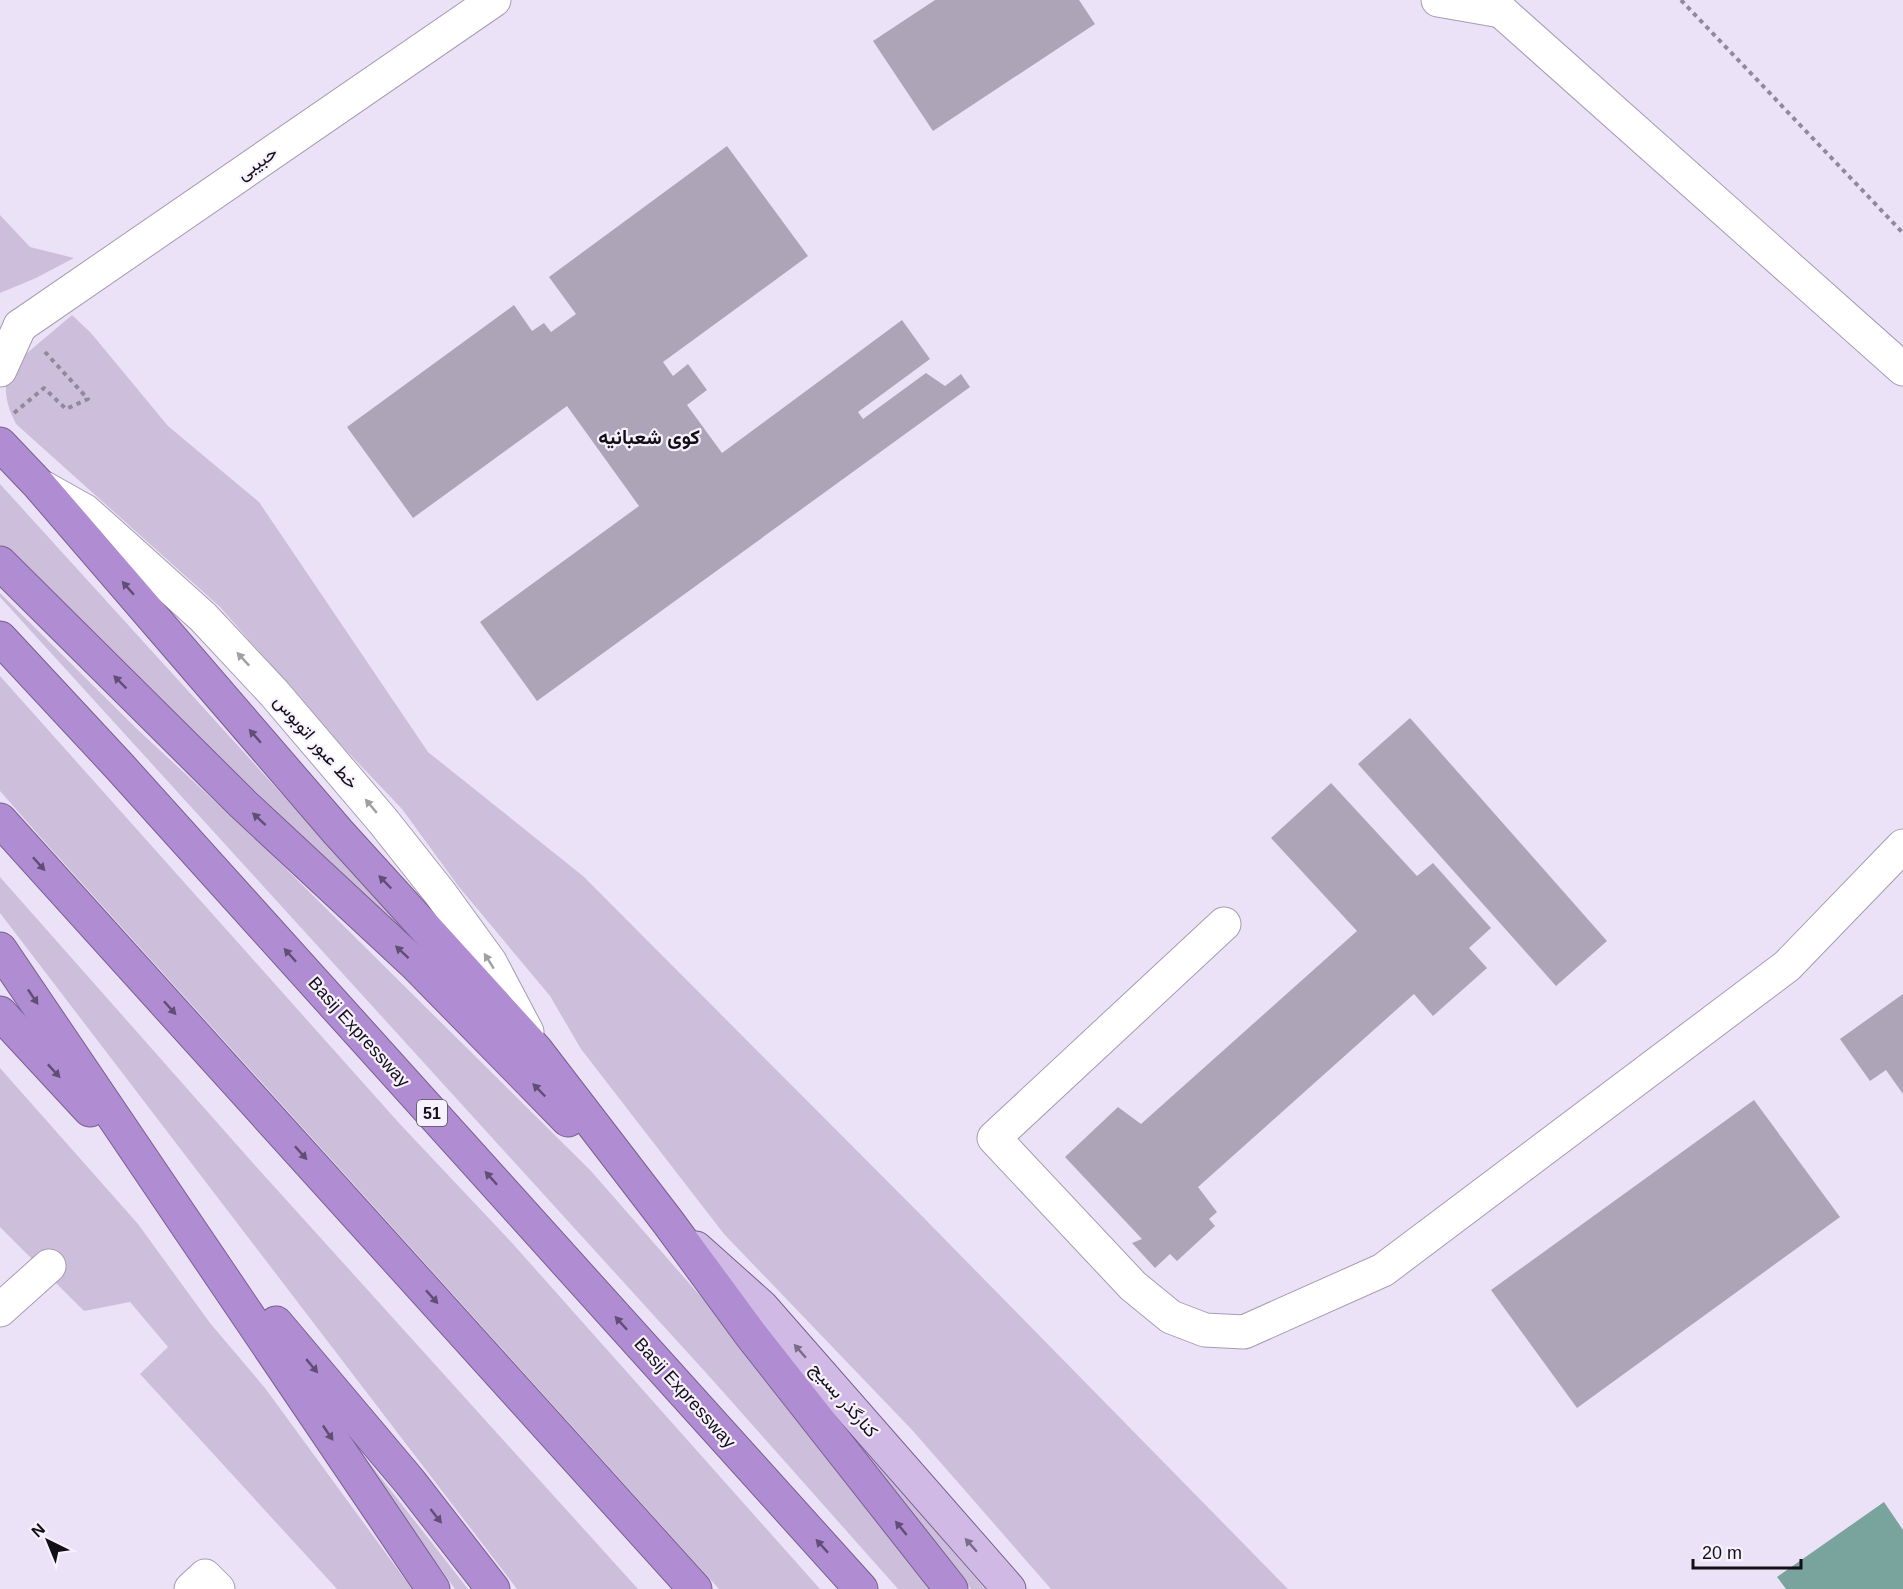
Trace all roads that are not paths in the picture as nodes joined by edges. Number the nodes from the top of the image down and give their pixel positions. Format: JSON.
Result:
{"nodes":[{"id":1,"x":494,"y":0,"type":"edge"},
{"id":2,"x":1438,"y":0,"type":"edge"},
{"id":3,"x":1497,"y":6,"type":"edge"},
{"id":4,"x":10,"y":325,"type":"edge"},
{"id":5,"x":1903,"y":369,"type":"edge"},
{"id":6,"x":0,"y":370,"type":"edge"},
{"id":7,"x":4,"y":431,"type":"edge"},
{"id":8,"x":39,"y":485,"type":"junction"},
{"id":9,"x":0,"y":563,"type":"edge"},
{"id":10,"x":0,"y":638,"type":"edge"},
{"id":11,"x":0,"y":820,"type":"edge"},
{"id":12,"x":1903,"y":846,"type":"edge"},
{"id":13,"x":1224,"y":924,"type":"dead end"},
{"id":14,"x":0,"y":949,"type":"edge"},
{"id":15,"x":0,"y":1013,"type":"edge"},
{"id":16,"x":537,"y":1050,"type":"junction"},
{"id":17,"x":167,"y":1192,"type":"junction"},
{"id":18,"x":668,"y":1222,"type":"junction"},
{"id":19,"x":49,"y":1266,"type":"dead end"},
{"id":20,"x":0,"y":1310,"type":"edge"},
{"id":21,"x":433,"y":1589,"type":"edge"},
{"id":22,"x":493,"y":1589,"type":"edge"},
{"id":23,"x":695,"y":1589,"type":"edge"},
{"id":24,"x":861,"y":1589,"type":"edge"},
{"id":25,"x":951,"y":1589,"type":"edge"},
{"id":26,"x":1009,"y":1589,"type":"edge"}],
"edges":[{"from":1,"to":4,"type":"street","name":"حبیبی"},
{"from":2,"to":3,"type":"street"},
{"from":3,"to":5,"type":"street"},
{"from":4,"to":6,"type":"street"},
{"from":7,"to":8,"type":"highway"},
{"from":16,"to":8,"type":"highway","one_way":true},
{"from":16,"to":8,"type":"street","name":"خط عبور اتوبوس","one_way":true},
{"from":18,"to":9,"type":"highway","one_way":true},
{"from":24,"to":10,"type":"highway","name":"Basij Expressway","number":"51","one_way":true},
{"from":11,"to":23,"type":"highway","one_way":true},
{"from":12,"to":13,"type":"street"},
{"from":14,"to":17,"type":"highway","one_way":true},
{"from":15,"to":17,"type":"highway","one_way":true},
{"from":16,"to":18,"type":"highway"},
{"from":17,"to":21,"type":"highway","one_way":true},
{"from":17,"to":22,"type":"highway","one_way":true},
{"from":25,"to":18,"type":"highway","one_way":true},
{"from":26,"to":18,"type":"main road","name":"کنارگذر بسیج","one_way":true},
{"from":19,"to":20,"type":"street"}]}
